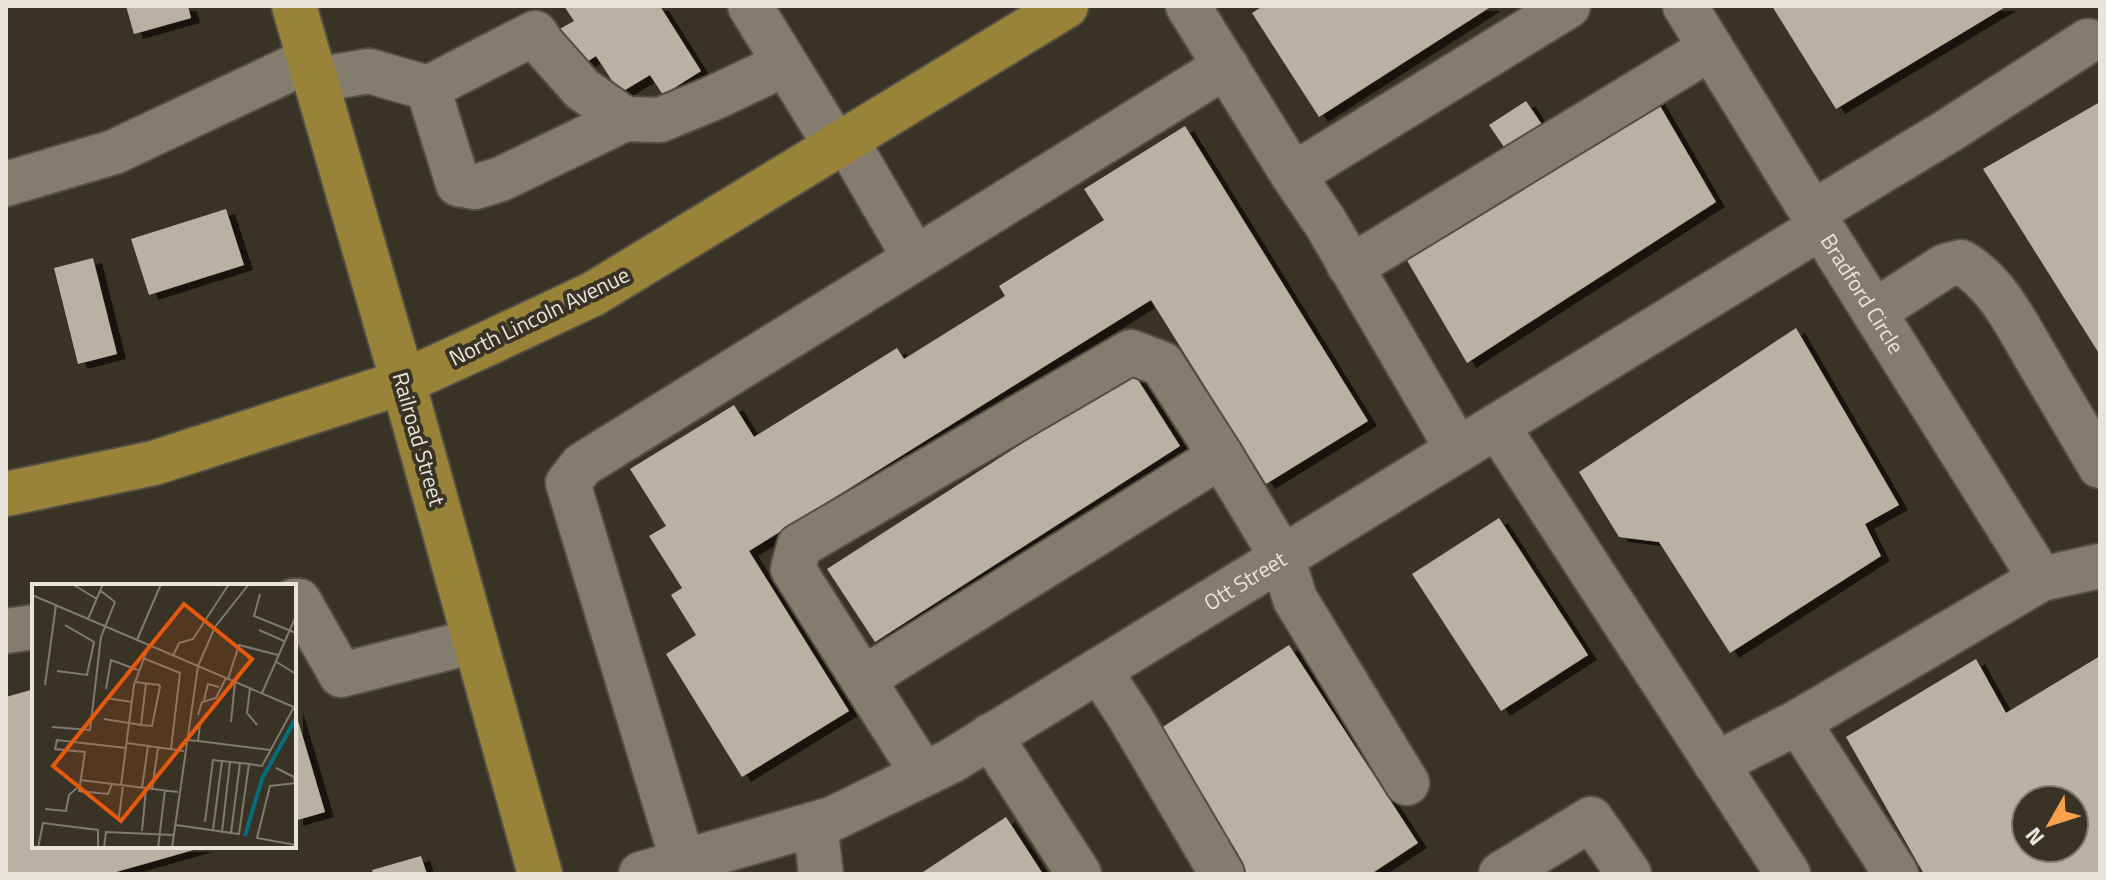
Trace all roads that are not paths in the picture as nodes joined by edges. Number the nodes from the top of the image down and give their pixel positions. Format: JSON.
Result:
{"nodes":[{"id":1,"x":294,"y":6,"type":"edge"},
{"id":2,"x":750,"y":6,"type":"edge"},
{"id":3,"x":1188,"y":6,"type":"edge"},
{"id":4,"x":1568,"y":6,"type":"edge"},
{"id":5,"x":1060,"y":7,"type":"edge"},
{"id":6,"x":1696,"y":18,"type":"edge"},
{"id":7,"x":2088,"y":41,"type":"dead end"},
{"id":8,"x":785,"y":64,"type":"junction"},
{"id":9,"x":1226,"y":66,"type":"junction"},
{"id":10,"x":312,"y":70,"type":"junction"},
{"id":11,"x":428,"y":88,"type":"junction"},
{"id":12,"x":625,"y":119,"type":"junction"},
{"id":13,"x":841,"y":143,"type":"junction"},
{"id":14,"x":1293,"y":175,"type":"junction"},
{"id":15,"x":6,"y":184,"type":"edge"},
{"id":16,"x":1816,"y":220,"type":"junction"},
{"id":17,"x":915,"y":258,"type":"junction"},
{"id":18,"x":1349,"y":265,"type":"junction"},
{"id":19,"x":1874,"y":312,"type":"junction"},
{"id":20,"x":403,"y":382,"type":"junction"},
{"id":21,"x":1497,"y":426,"type":"junction"},
{"id":22,"x":1458,"y":450,"type":"junction"},
{"id":23,"x":1221,"y":456,"type":"junction"},
{"id":24,"x":2100,"y":466,"type":"edge"},
{"id":25,"x":6,"y":494,"type":"edge"},
{"id":26,"x":1282,"y":557,"type":"junction"},
{"id":27,"x":2100,"y":566,"type":"edge"},
{"id":28,"x":2041,"y":579,"type":"junction"},
{"id":29,"x":296,"y":601,"type":"edge"},
{"id":30,"x":32,"y":627,"type":"edge"},
{"id":31,"x":6,"y":631,"type":"edge"},
{"id":32,"x":475,"y":641,"type":"junction"},
{"id":33,"x":1099,"y":670,"type":"junction"},
{"id":34,"x":863,"y":679,"type":"junction"},
{"id":35,"x":1798,"y":722,"type":"junction"},
{"id":36,"x":990,"y":736,"type":"junction"},
{"id":37,"x":1716,"y":764,"type":"junction"},
{"id":38,"x":923,"y":774,"type":"junction"},
{"id":39,"x":1407,"y":783,"type":"dead end"},
{"id":40,"x":815,"y":824,"type":"junction"},
{"id":41,"x":683,"y":862,"type":"junction"},
{"id":42,"x":540,"y":874,"type":"edge"},
{"id":43,"x":641,"y":874,"type":"edge"},
{"id":44,"x":821,"y":874,"type":"edge"},
{"id":45,"x":1079,"y":874,"type":"edge"},
{"id":46,"x":1222,"y":874,"type":"edge"},
{"id":47,"x":1501,"y":874,"type":"edge"},
{"id":48,"x":1629,"y":874,"type":"edge"},
{"id":49,"x":1788,"y":874,"type":"edge"},
{"id":50,"x":1896,"y":874,"type":"edge"}],
"edges":[{"from":1,"to":10,"type":"main road","name":"Railroad Street"},
{"from":2,"to":8,"type":"street"},
{"from":3,"to":9,"type":"street"},
{"from":4,"to":14,"type":"street"},
{"from":5,"to":13,"type":"main road","name":"North Lincoln Avenue"},
{"from":6,"to":16,"type":"street","name":"Bradford Circle"},
{"from":6,"to":18,"type":"street"},
{"from":7,"to":16,"type":"street","name":"Ott Street"},
{"from":8,"to":12,"type":"street"},
{"from":8,"to":13,"type":"street"},
{"from":9,"to":14,"type":"street"},
{"from":9,"to":17,"type":"street"},
{"from":10,"to":11,"type":"street"},
{"from":10,"to":15,"type":"street"},
{"from":10,"to":20,"type":"main road","name":"Railroad Street"},
{"from":11,"to":12,"type":"street"},
{"from":11,"to":12,"type":"street"},
{"from":13,"to":17,"type":"street"},
{"from":13,"to":20,"type":"main road","name":"North Lincoln Avenue"},
{"from":14,"to":18,"type":"street"},
{"from":16,"to":19,"type":"street","name":"Bradford Circle"},
{"from":16,"to":21,"type":"street","name":"Ott Street"},
{"from":17,"to":41,"type":"street"},
{"from":18,"to":22,"type":"street"},
{"from":19,"to":24,"type":"street"},
{"from":19,"to":28,"type":"street","name":"Bradford Circle"},
{"from":20,"to":25,"type":"main road","name":"North Lincoln Avenue"},
{"from":20,"to":32,"type":"main road","name":"Railroad Street"},
{"from":21,"to":22,"type":"street","name":"Ott Street"},
{"from":21,"to":37,"type":"street"},
{"from":22,"to":26,"type":"street","name":"Ott Street"},
{"from":23,"to":26,"type":"street"},
{"from":23,"to":34,"type":"street"},
{"from":23,"to":34,"type":"street"},
{"from":26,"to":33,"type":"street","name":"Ott Street"},
{"from":26,"to":39,"type":"street"},
{"from":27,"to":28,"type":"street"},
{"from":28,"to":35,"type":"street"},
{"from":29,"to":32,"type":"street"},
{"from":30,"to":31,"type":"street"},
{"from":32,"to":42,"type":"main road","name":"Railroad Street"},
{"from":33,"to":36,"type":"street","name":"Ott Street"},
{"from":33,"to":46,"type":"street"},
{"from":34,"to":38,"type":"street"},
{"from":35,"to":37,"type":"street"},
{"from":35,"to":50,"type":"street"},
{"from":36,"to":38,"type":"street","name":"Ott Street"},
{"from":36,"to":45,"type":"street"},
{"from":37,"to":49,"type":"street"},
{"from":38,"to":40,"type":"street","name":"Ott Street"},
{"from":40,"to":41,"type":"street","name":"Ott Street"},
{"from":40,"to":44,"type":"street"},
{"from":41,"to":43,"type":"street","name":"Ott Street"},
{"from":47,"to":48,"type":"street"}]}
